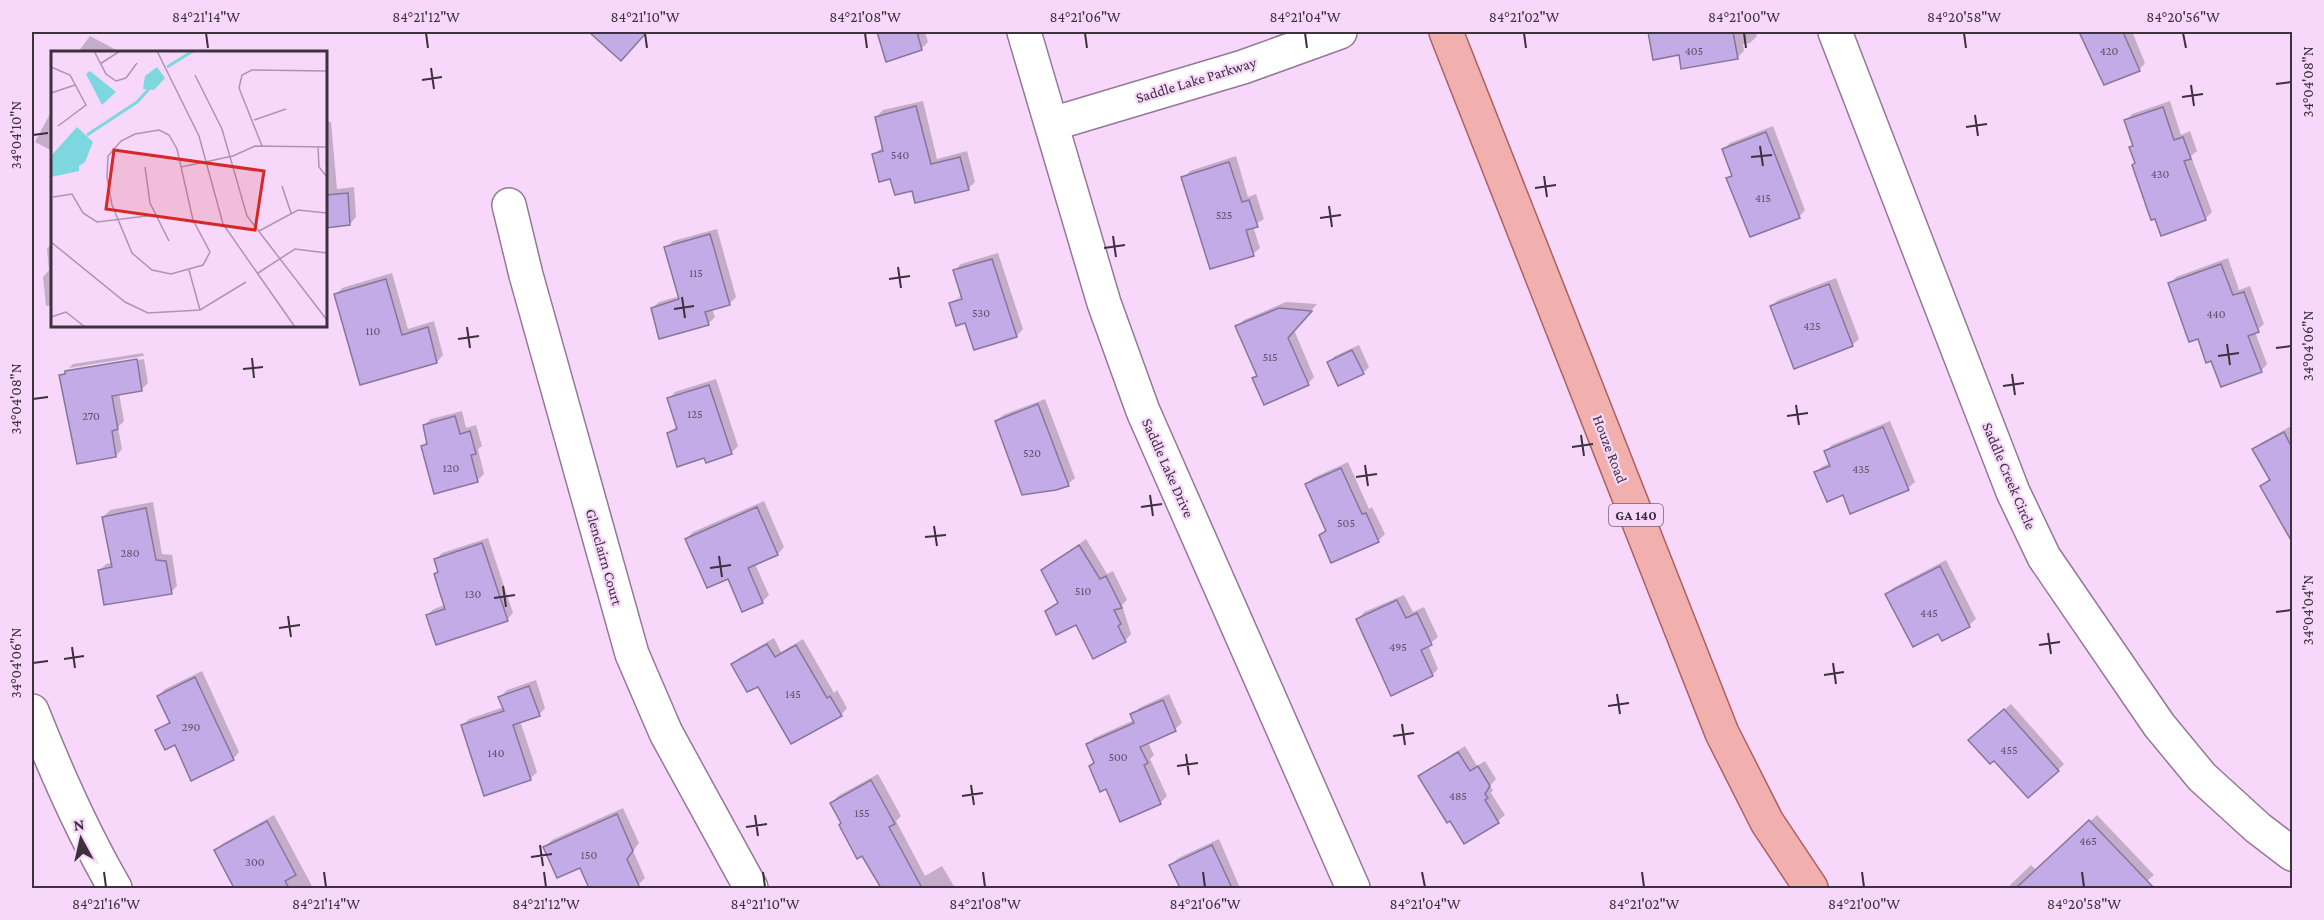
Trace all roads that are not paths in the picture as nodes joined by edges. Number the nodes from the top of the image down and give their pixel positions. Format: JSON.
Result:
{"nodes":[{"id":1,"x":1024,"y":32,"type":"edge"},
{"id":2,"x":1340,"y":32,"type":"edge"},
{"id":3,"x":1446,"y":32,"type":"edge"},
{"id":4,"x":1835,"y":32,"type":"edge"},
{"id":5,"x":1052,"y":124,"type":"junction"},
{"id":6,"x":509,"y":205,"type":"dead end"},
{"id":7,"x":32,"y":711,"type":"edge"},
{"id":8,"x":2292,"y":854,"type":"edge"},
{"id":9,"x":115,"y":888,"type":"edge"},
{"id":10,"x":752,"y":888,"type":"edge"},
{"id":11,"x":1353,"y":888,"type":"edge"},
{"id":12,"x":1811,"y":888,"type":"edge"}],
"edges":[{"from":1,"to":5,"type":"street","name":"Saddle Lake Drive"},
{"from":2,"to":5,"type":"street","name":"Saddle Lake Parkway"},
{"from":3,"to":12,"type":"main road","name":"Houze Road","number":"GA 140"},
{"from":4,"to":8,"type":"street","name":"Saddle Creek Circle"},
{"from":5,"to":11,"type":"street","name":"Saddle Lake Drive"},
{"from":6,"to":10,"type":"street","name":"Glenclairn Court"},
{"from":7,"to":9,"type":"street"}]}
